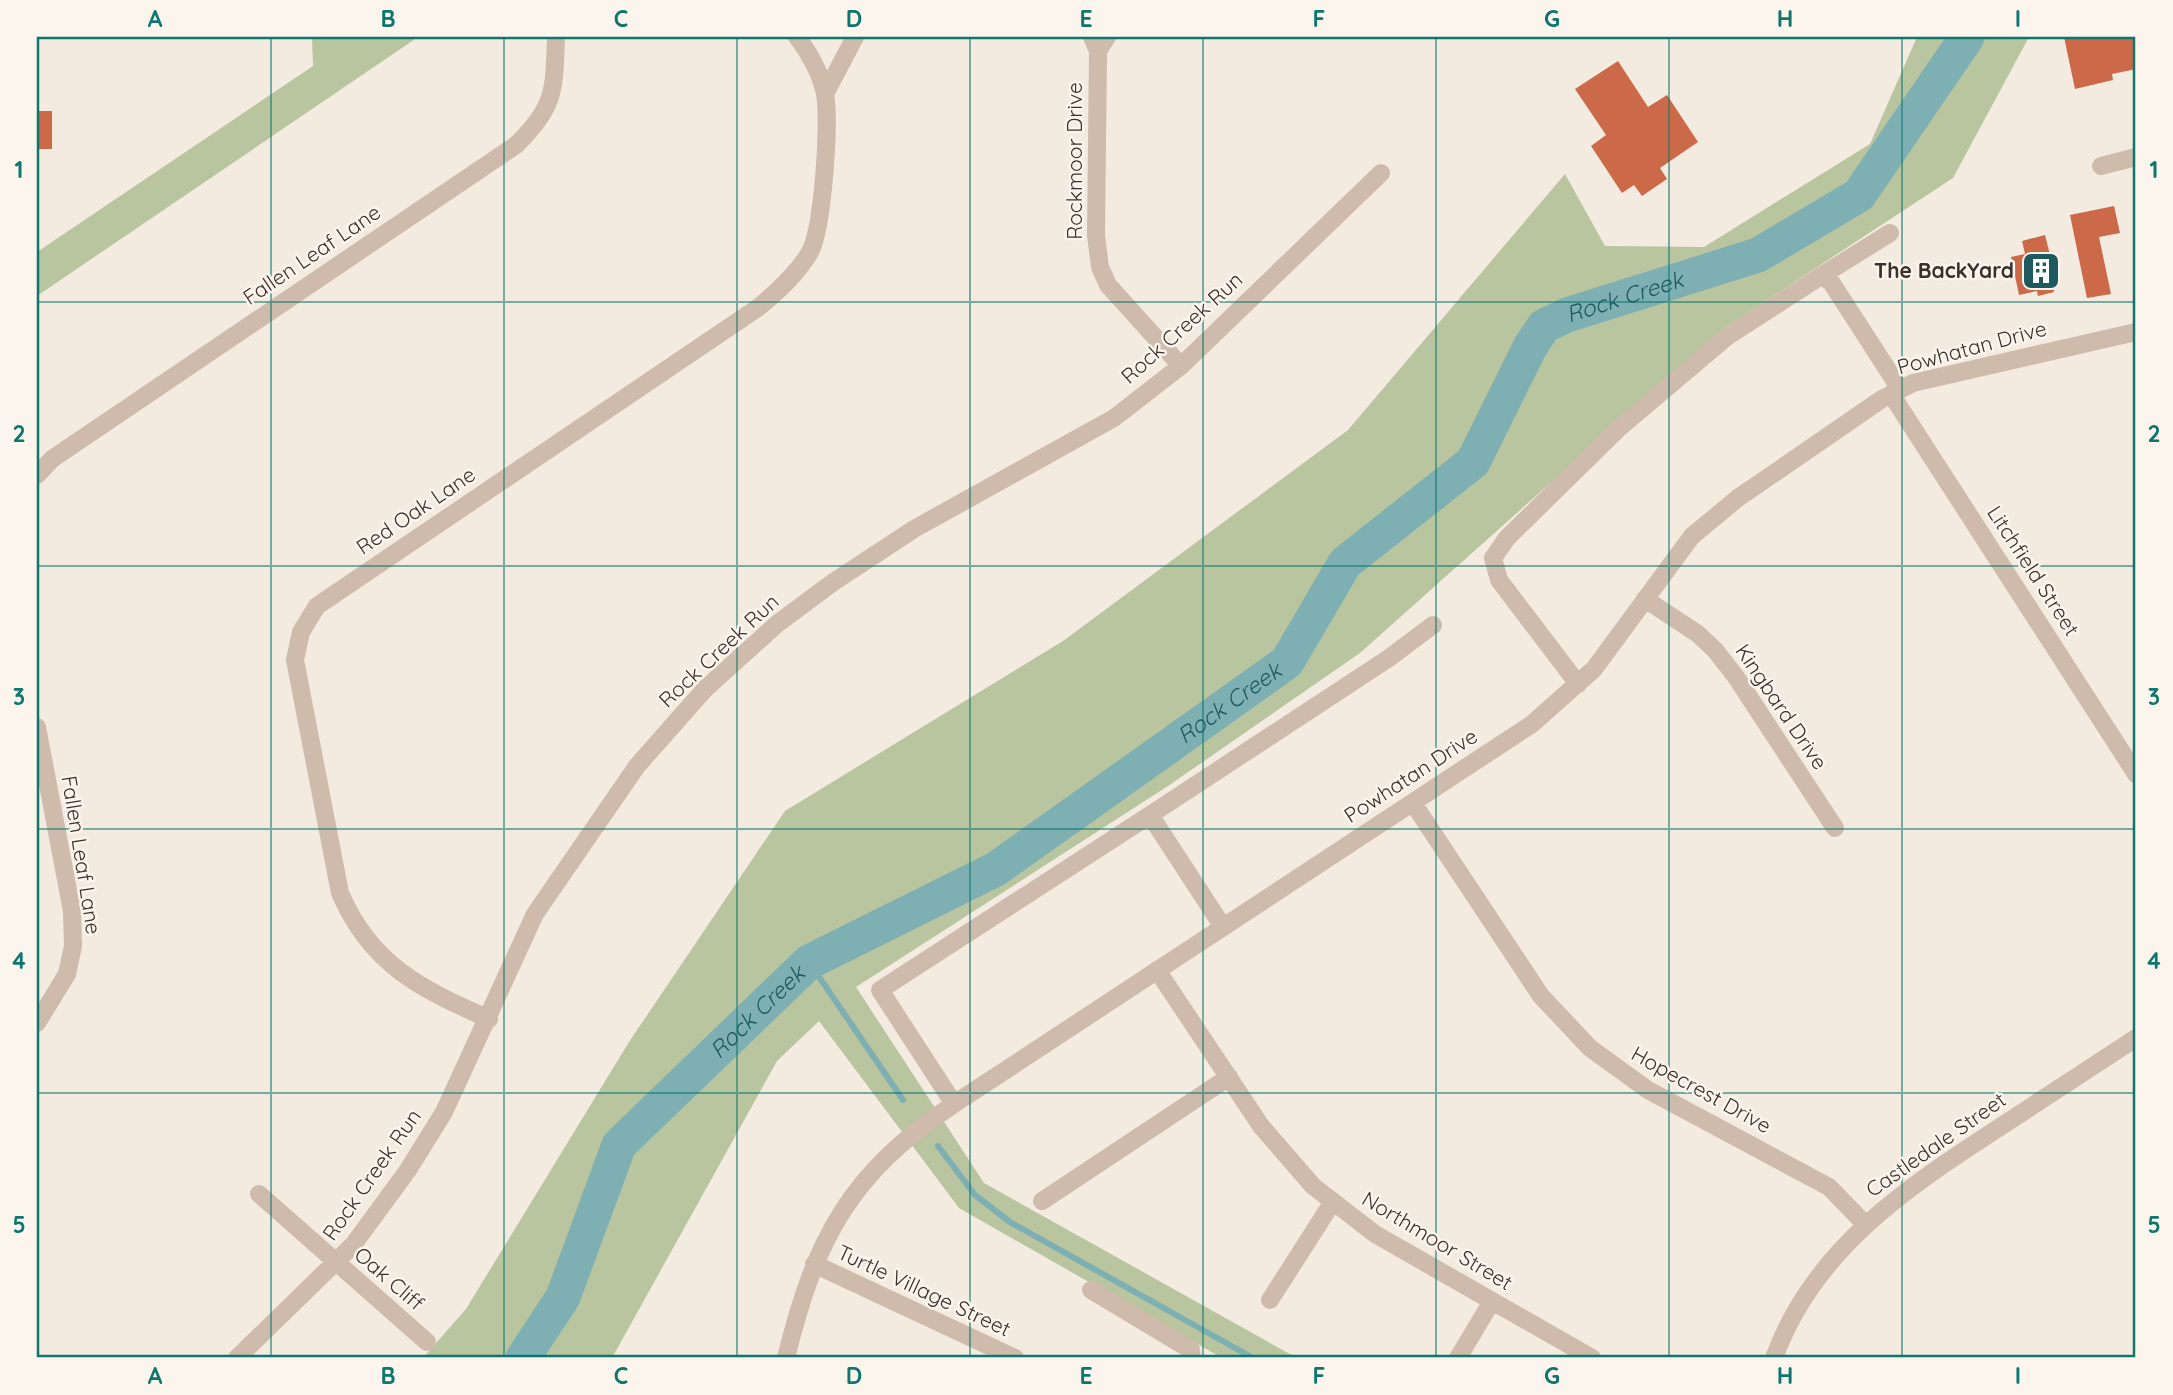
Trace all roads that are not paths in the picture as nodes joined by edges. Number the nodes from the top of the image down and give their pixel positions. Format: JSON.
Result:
{"nodes":[{"id":1,"x":556,"y":37,"type":"edge"},
{"id":2,"x":797,"y":37,"type":"edge"},
{"id":3,"x":855,"y":37,"type":"edge"},
{"id":4,"x":1099,"y":42,"type":"edge"},
{"id":5,"x":825,"y":94,"type":"junction"},
{"id":6,"x":2136,"y":157,"type":"edge"},
{"id":7,"x":2101,"y":166,"type":"dead end"},
{"id":8,"x":1381,"y":173,"type":"dead end"},
{"id":9,"x":1890,"y":233,"type":"dead end"},
{"id":10,"x":1821,"y":276,"type":"junction"},
{"id":11,"x":2136,"y":332,"type":"edge"},
{"id":12,"x":1181,"y":366,"type":"junction"},
{"id":13,"x":1896,"y":391,"type":"junction"},
{"id":14,"x":37,"y":475,"type":"edge"},
{"id":15,"x":1645,"y":599,"type":"junction"},
{"id":16,"x":1433,"y":625,"type":"dead end"},
{"id":17,"x":1578,"y":684,"type":"junction"},
{"id":18,"x":37,"y":727,"type":"edge"},
{"id":19,"x":2136,"y":774,"type":"edge"},
{"id":20,"x":1413,"y":803,"type":"junction"},
{"id":21,"x":1150,"y":815,"type":"junction"},
{"id":22,"x":1835,"y":828,"type":"dead end"},
{"id":23,"x":1223,"y":927,"type":"junction"},
{"id":24,"x":1157,"y":970,"type":"junction"},
{"id":25,"x":489,"y":1019,"type":"junction"},
{"id":26,"x":37,"y":1023,"type":"edge"},
{"id":27,"x":2136,"y":1038,"type":"edge"},
{"id":28,"x":1229,"y":1077,"type":"junction"},
{"id":29,"x":954,"y":1104,"type":"junction"},
{"id":30,"x":259,"y":1194,"type":"dead end"},
{"id":31,"x":1042,"y":1201,"type":"dead end"},
{"id":32,"x":1332,"y":1203,"type":"junction"},
{"id":33,"x":1865,"y":1224,"type":"junction"},
{"id":34,"x":337,"y":1263,"type":"junction"},
{"id":35,"x":814,"y":1264,"type":"junction"},
{"id":36,"x":1091,"y":1290,"type":"dead end"},
{"id":37,"x":1270,"y":1300,"type":"dead end"},
{"id":38,"x":1492,"y":1301,"type":"junction"},
{"id":39,"x":427,"y":1342,"type":"dead end"},
{"id":40,"x":237,"y":1358,"type":"edge"},
{"id":41,"x":786,"y":1358,"type":"edge"},
{"id":42,"x":1015,"y":1358,"type":"edge"},
{"id":43,"x":1192,"y":1358,"type":"edge"},
{"id":44,"x":1458,"y":1358,"type":"edge"},
{"id":45,"x":1592,"y":1358,"type":"edge"},
{"id":46,"x":1774,"y":1358,"type":"edge"}],
"edges":[{"from":1,"to":14,"type":"street","name":"Fallen Leaf Lane"},
{"from":2,"to":5,"type":"street","name":"Red Oak Lane"},
{"from":3,"to":5,"type":"street","name":"Red Oak Lane"},
{"from":4,"to":12,"type":"street","name":"Rockmoor Drive"},
{"from":5,"to":25,"type":"street","name":"Red Oak Lane"},
{"from":6,"to":7,"type":"street"},
{"from":8,"to":12,"type":"street","name":"Rock Creek Run"},
{"from":9,"to":10,"type":"street"},
{"from":10,"to":13,"type":"street","name":"Litchfield Street"},
{"from":10,"to":17,"type":"street"},
{"from":11,"to":13,"type":"street","name":"Powhatan Drive"},
{"from":12,"to":25,"type":"street","name":"Rock Creek Run"},
{"from":13,"to":15,"type":"street","name":"Powhatan Drive"},
{"from":13,"to":19,"type":"street","name":"Litchfield Street"},
{"from":15,"to":17,"type":"street","name":"Powhatan Drive"},
{"from":15,"to":22,"type":"street","name":"Kingbard Drive"},
{"from":16,"to":21,"type":"street"},
{"from":17,"to":20,"type":"street","name":"Powhatan Drive"},
{"from":18,"to":26,"type":"street","name":"Fallen Leaf Lane"},
{"from":20,"to":23,"type":"street","name":"Powhatan Drive"},
{"from":20,"to":33,"type":"street","name":"Hopecrest Drive"},
{"from":21,"to":23,"type":"street"},
{"from":21,"to":29,"type":"street"},
{"from":23,"to":24,"type":"street","name":"Powhatan Drive"},
{"from":24,"to":28,"type":"street","name":"Northmoor Street"},
{"from":24,"to":29,"type":"street","name":"Powhatan Drive"},
{"from":25,"to":34,"type":"street","name":"Rock Creek Run"},
{"from":27,"to":33,"type":"street","name":"Castledale Street"},
{"from":28,"to":31,"type":"street"},
{"from":28,"to":32,"type":"street","name":"Northmoor Street"},
{"from":29,"to":35,"type":"street","name":"Powhatan Drive"},
{"from":30,"to":34,"type":"street","name":"Oak Cliff"},
{"from":32,"to":37,"type":"street"},
{"from":32,"to":38,"type":"street","name":"Northmoor Street"},
{"from":33,"to":46,"type":"street","name":"Castledale Street"},
{"from":34,"to":39,"type":"street","name":"Oak Cliff"},
{"from":34,"to":40,"type":"street","name":"Rock Creek Run"},
{"from":35,"to":41,"type":"street","name":"Powhatan Drive"},
{"from":35,"to":42,"type":"street","name":"Turtle Village Street"},
{"from":36,"to":43,"type":"street"},
{"from":38,"to":44,"type":"street"},
{"from":38,"to":45,"type":"street","name":"Northmoor Street"}]}
